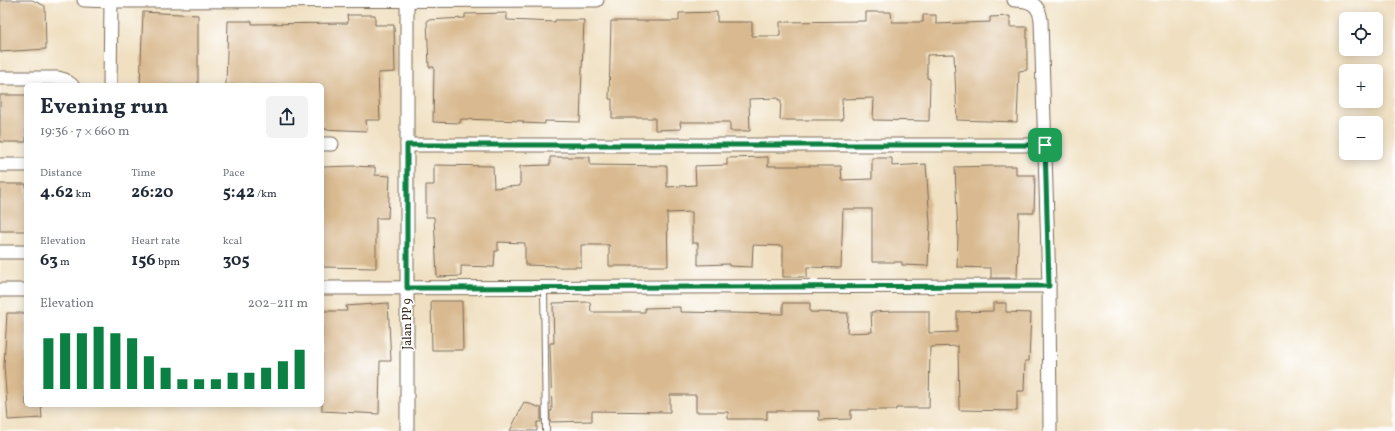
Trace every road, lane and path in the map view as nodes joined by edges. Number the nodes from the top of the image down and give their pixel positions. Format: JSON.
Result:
{"nodes":[{"id":1,"x":84,"y":0,"type":"edge"},
{"id":2,"x":407,"y":0,"type":"edge"},
{"id":3,"x":597,"y":0,"type":"edge"},
{"id":4,"x":1014,"y":0,"type":"edge"},
{"id":5,"x":111,"y":1,"type":"junction"},
{"id":6,"x":0,"y":78,"type":"edge"},
{"id":7,"x":69,"y":83,"type":"edge"},
{"id":8,"x":110,"y":83,"type":"edge"},
{"id":9,"x":407,"y":145,"type":"junction"},
{"id":10,"x":1045,"y":145,"type":"junction"},
{"id":11,"x":0,"y":165,"type":"edge"},
{"id":12,"x":24,"y":165,"type":"edge"},
{"id":13,"x":0,"y":252,"type":"edge"},
{"id":14,"x":24,"y":252,"type":"edge"},
{"id":15,"x":1049,"y":286,"type":"junction"},
{"id":16,"x":324,"y":288,"type":"edge"},
{"id":17,"x":407,"y":288,"type":"junction"},
{"id":18,"x":544,"y":288,"type":"junction"},
{"id":19,"x":0,"y":290,"type":"edge"},
{"id":20,"x":24,"y":290,"type":"edge"},
{"id":21,"x":407,"y":431,"type":"edge"},
{"id":22,"x":546,"y":431,"type":"edge"},
{"id":23,"x":1050,"y":431,"type":"edge"}],
"edges":[{"from":1,"to":5,"type":"street"},
{"from":2,"to":3,"type":"street"},
{"from":2,"to":5,"type":"street"},
{"from":2,"to":9,"type":"street","name":"Jalan PP 9"},
{"from":4,"to":10,"type":"street"},
{"from":5,"to":8,"type":"street"},
{"from":6,"to":7,"type":"street"},
{"from":9,"to":10,"type":"street"},
{"from":9,"to":17,"type":"street","name":"Jalan PP 9"},
{"from":10,"to":15,"type":"street"},
{"from":11,"to":12,"type":"street"},
{"from":13,"to":14,"type":"street"},
{"from":15,"to":18,"type":"street"},
{"from":15,"to":23,"type":"street"},
{"from":16,"to":17,"type":"street"},
{"from":17,"to":18,"type":"street"},
{"from":17,"to":21,"type":"street","name":"Jalan PP 9"},
{"from":18,"to":22,"type":"lane"},
{"from":19,"to":20,"type":"street"}]}
